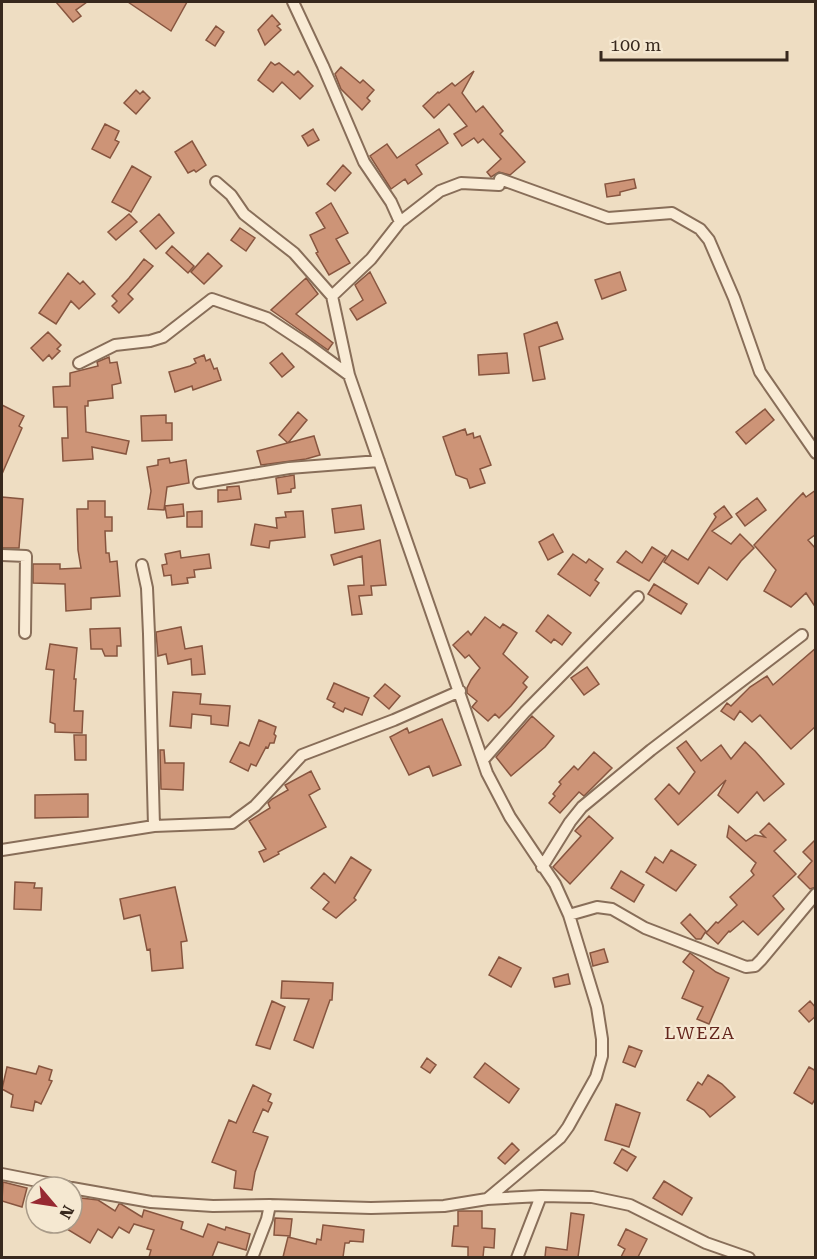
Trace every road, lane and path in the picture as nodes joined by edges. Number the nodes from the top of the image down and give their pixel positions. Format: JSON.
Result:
{"nodes":[{"id":1,"x":293,"y":2,"type":"edge"},
{"id":2,"x":216,"y":182,"type":"dead end"},
{"id":3,"x":400,"y":222,"type":"junction"},
{"id":4,"x":332,"y":296,"type":"junction"},
{"id":5,"x":79,"y":363,"type":"dead end"},
{"id":6,"x":349,"y":375,"type":"junction"},
{"id":7,"x":816,"y":453,"type":"edge"},
{"id":8,"x":379,"y":461,"type":"junction"},
{"id":9,"x":199,"y":483,"type":"dead end"},
{"id":10,"x":2,"y":555,"type":"edge"},
{"id":11,"x":142,"y":565,"type":"dead end"},
{"id":12,"x":638,"y":597,"type":"dead end"},
{"id":13,"x":25,"y":633,"type":"dead end"},
{"id":14,"x":802,"y":635,"type":"dead end"},
{"id":15,"x":460,"y":691,"type":"junction"},
{"id":16,"x":483,"y":760,"type":"junction"},
{"id":17,"x":154,"y":826,"type":"junction"},
{"id":18,"x":2,"y":850,"type":"edge"},
{"id":19,"x":542,"y":867,"type":"junction"},
{"id":20,"x":816,"y":894,"type":"edge"},
{"id":21,"x":569,"y":915,"type":"junction"},
{"id":22,"x":2,"y":1174,"type":"edge"},
{"id":23,"x":24,"y":1178,"type":"edge"},
{"id":24,"x":84,"y":1190,"type":"edge"},
{"id":25,"x":541,"y":1197,"type":"junction"},
{"id":26,"x":487,"y":1199,"type":"junction"},
{"id":27,"x":270,"y":1204,"type":"junction"},
{"id":28,"x":252,"y":1257,"type":"edge"},
{"id":29,"x":517,"y":1257,"type":"edge"},
{"id":30,"x":749,"y":1257,"type":"edge"}],
"edges":[{"from":1,"to":3,"type":"street"},
{"from":2,"to":4,"type":"street"},
{"from":3,"to":4,"type":"street"},
{"from":3,"to":7,"type":"street"},
{"from":4,"to":6,"type":"street"},
{"from":5,"to":6,"type":"street"},
{"from":6,"to":8,"type":"street"},
{"from":8,"to":9,"type":"street"},
{"from":8,"to":15,"type":"street"},
{"from":10,"to":13,"type":"street"},
{"from":11,"to":17,"type":"street"},
{"from":12,"to":16,"type":"street"},
{"from":14,"to":19,"type":"street"},
{"from":15,"to":16,"type":"street"},
{"from":15,"to":17,"type":"street"},
{"from":16,"to":19,"type":"street"},
{"from":17,"to":18,"type":"street"},
{"from":19,"to":21,"type":"street"},
{"from":20,"to":21,"type":"street"},
{"from":21,"to":26,"type":"street"},
{"from":22,"to":23,"type":"street"},
{"from":24,"to":27,"type":"street"},
{"from":25,"to":26,"type":"street"},
{"from":25,"to":29,"type":"street"},
{"from":25,"to":30,"type":"street"},
{"from":26,"to":27,"type":"street"},
{"from":27,"to":28,"type":"street"}]}
